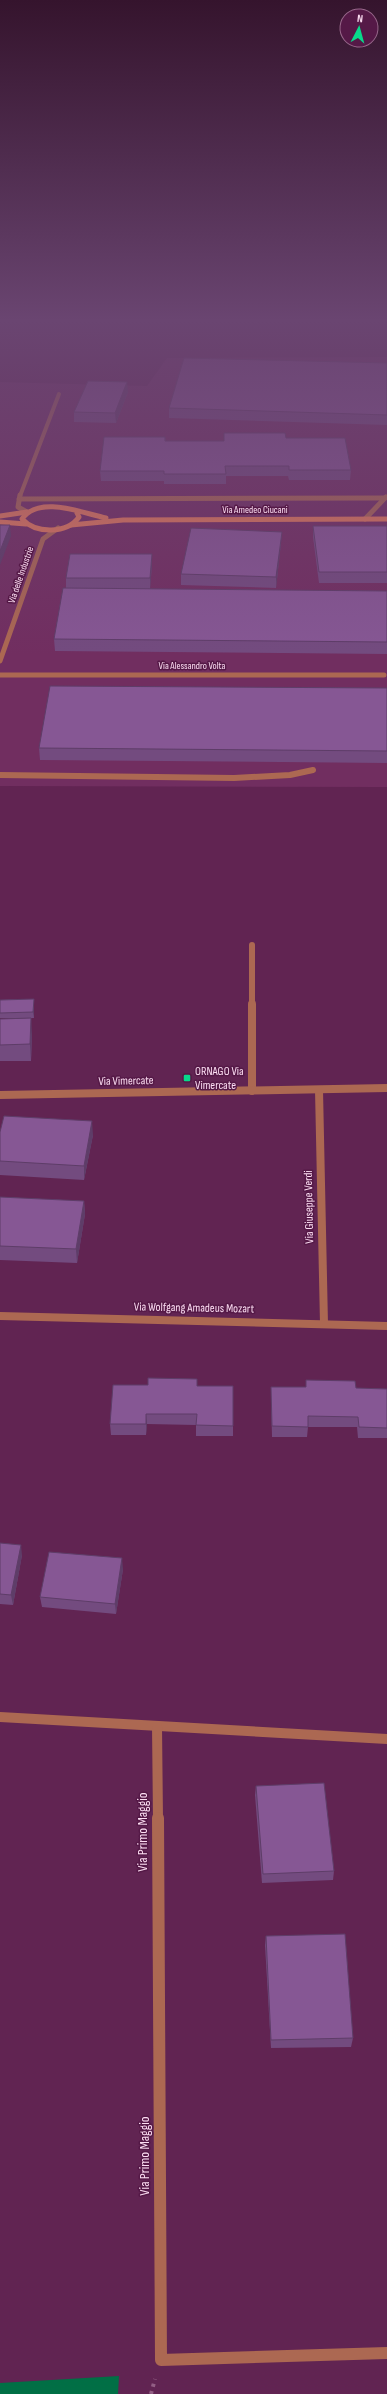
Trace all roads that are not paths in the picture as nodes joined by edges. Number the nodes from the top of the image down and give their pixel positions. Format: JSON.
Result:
{"nodes":[{"id":1,"x":45,"y":430,"type":"edge"},
{"id":2,"x":386,"y":498,"type":"edge"},
{"id":3,"x":19,"y":499,"type":"junction"},
{"id":4,"x":27,"y":512,"type":"junction"},
{"id":5,"x":77,"y":513,"type":"junction"},
{"id":6,"x":0,"y":516,"type":"edge"},
{"id":7,"x":365,"y":519,"type":"junction"},
{"id":8,"x":387,"y":519,"type":"edge"},
{"id":9,"x":123,"y":520,"type":"junction"},
{"id":10,"x":0,"y":522,"type":"edge"},
{"id":11,"x":26,"y":524,"type":"junction"},
{"id":12,"x":71,"y":525,"type":"junction"},
{"id":13,"x":37,"y":528,"type":"junction"},
{"id":14,"x":58,"y":528,"type":"junction"},
{"id":15,"x":43,"y":539,"type":"junction"},
{"id":16,"x":0,"y":661,"type":"edge"},
{"id":17,"x":0,"y":675,"type":"edge"},
{"id":18,"x":384,"y":675,"type":"dead end"},
{"id":19,"x":314,"y":770,"type":"dead end"},
{"id":20,"x":0,"y":775,"type":"edge"},
{"id":21,"x":252,"y":945,"type":"dead end"},
{"id":22,"x":387,"y":1088,"type":"edge"},
{"id":23,"x":319,"y":1090,"type":"junction"},
{"id":24,"x":252,"y":1091,"type":"junction"},
{"id":25,"x":0,"y":1095,"type":"edge"},
{"id":26,"x":0,"y":1316,"type":"edge"},
{"id":27,"x":324,"y":1324,"type":"junction"},
{"id":28,"x":387,"y":1326,"type":"edge"},
{"id":29,"x":0,"y":1717,"type":"edge"},
{"id":30,"x":157,"y":1726,"type":"junction"},
{"id":31,"x":387,"y":1739,"type":"edge"},
{"id":32,"x":387,"y":2353,"type":"edge"}],
"edges":[{"from":1,"to":3,"type":"street"},
{"from":2,"to":3,"type":"street","name":"Via Amedeo Ciucani"},
{"from":2,"to":7,"type":"street"},
{"from":3,"to":4,"type":"street"},
{"from":4,"to":5,"type":"main road","name":"Via Amedeo Ciucani"},
{"from":4,"to":6,"type":"main road","name":"Via Amedeo Ciucani"},
{"from":4,"to":11,"type":"main road"},
{"from":5,"to":9,"type":"main road","name":"Via Amedeo Ciucani"},
{"from":5,"to":12,"type":"main road"},
{"from":7,"to":8,"type":"main road","name":"Via Amedeo Ciucani"},
{"from":7,"to":9,"type":"main road","name":"Via Amedeo Ciucani"},
{"from":9,"to":12,"type":"main road","name":"Via Amedeo Ciucani"},
{"from":10,"to":11,"type":"main road","name":"Via Amedeo Ciucani"},
{"from":11,"to":13,"type":"main road","name":"Via Amedeo Ciucani"},
{"from":12,"to":14,"type":"main road","name":"Via Amedeo Ciucani"},
{"from":13,"to":14,"type":"main road","name":"Via Amedeo Ciucani"},
{"from":13,"to":15,"type":"street","name":"Via delle Industrie"},
{"from":14,"to":15,"type":"street","name":"Via delle Industrie"},
{"from":15,"to":16,"type":"street","name":"Via delle Industrie"},
{"from":17,"to":18,"type":"street","name":"Via Alessandro Volta"},
{"from":19,"to":20,"type":"street"},
{"from":21,"to":24,"type":"street"},
{"from":22,"to":23,"type":"street","name":"Via Vimercate"},
{"from":23,"to":24,"type":"street","name":"Via Vimercate"},
{"from":23,"to":27,"type":"street","name":"Via Giuseppe Verdi"},
{"from":24,"to":25,"type":"street","name":"Via Vimercate"},
{"from":26,"to":27,"type":"street","name":"Via Wolfgang Amadeus Mozart"},
{"from":27,"to":28,"type":"street","name":"Via Wolfgang Amadeus Mozart"},
{"from":29,"to":30,"type":"street"},
{"from":30,"to":31,"type":"street"},
{"from":30,"to":32,"type":"street","name":"Via Primo Maggio"}]}
